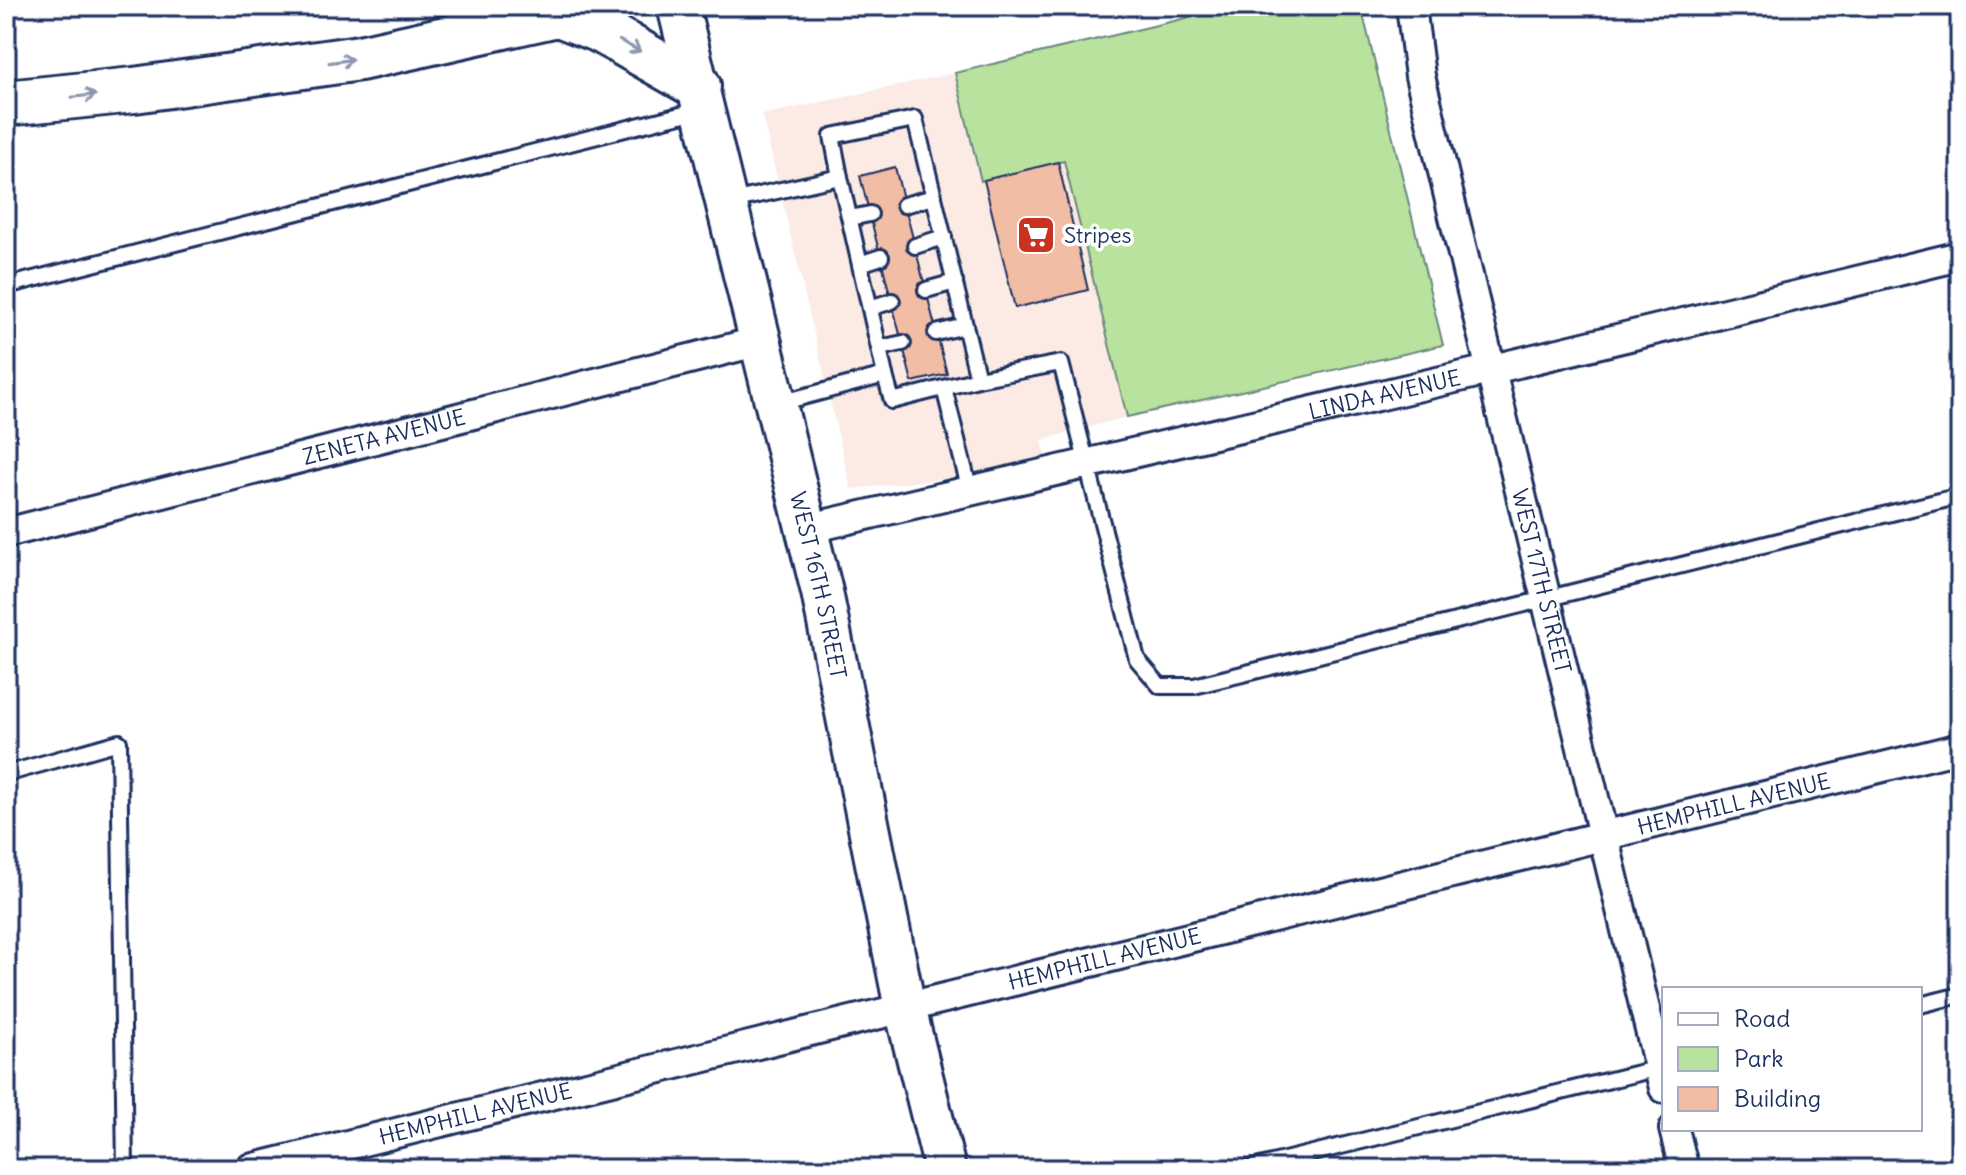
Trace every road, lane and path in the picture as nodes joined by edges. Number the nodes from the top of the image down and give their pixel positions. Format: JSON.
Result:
{"nodes":[{"id":1,"x":678,"y":6,"type":"edge"},
{"id":2,"x":1411,"y":6,"type":"edge"},
{"id":3,"x":576,"y":10,"type":"edge"},
{"id":4,"x":701,"y":97,"type":"junction"},
{"id":5,"x":6,"y":103,"type":"edge"},
{"id":6,"x":840,"y":177,"type":"junction"},
{"id":7,"x":934,"y":197,"type":"junction"},
{"id":8,"x":727,"y":203,"type":"junction"},
{"id":9,"x":904,"y":205,"type":"dead end"},
{"id":10,"x":870,"y":214,"type":"dead end"},
{"id":11,"x":850,"y":218,"type":"junction"},
{"id":12,"x":944,"y":237,"type":"junction"},
{"id":13,"x":915,"y":246,"type":"dead end"},
{"id":14,"x":1960,"y":256,"type":"edge"},
{"id":15,"x":881,"y":257,"type":"dead end"},
{"id":16,"x":860,"y":264,"type":"junction"},
{"id":17,"x":955,"y":282,"type":"junction"},
{"id":18,"x":6,"y":286,"type":"edge"},
{"id":19,"x":926,"y":290,"type":"dead end"},
{"id":20,"x":892,"y":301,"type":"dead end"},
{"id":21,"x":870,"y":308,"type":"junction"},
{"id":22,"x":965,"y":326,"type":"junction"},
{"id":23,"x":936,"y":333,"type":"dead end"},
{"id":24,"x":760,"y":341,"type":"junction"},
{"id":25,"x":903,"y":343,"type":"dead end"},
{"id":26,"x":880,"y":348,"type":"junction"},
{"id":27,"x":1489,"y":370,"type":"junction"},
{"id":28,"x":885,"y":375,"type":"junction"},
{"id":29,"x":978,"y":379,"type":"junction"},
{"id":30,"x":944,"y":388,"type":"junction"},
{"id":31,"x":776,"y":404,"type":"junction"},
{"id":32,"x":1085,"y":465,"type":"junction"},
{"id":33,"x":970,"y":491,"type":"junction"},
{"id":34,"x":1960,"y":496,"type":"edge"},
{"id":35,"x":806,"y":529,"type":"junction"},
{"id":36,"x":6,"y":533,"type":"edge"},
{"id":37,"x":1545,"y":601,"type":"junction"},
{"id":38,"x":1960,"y":748,"type":"edge"},
{"id":39,"x":6,"y":774,"type":"edge"},
{"id":40,"x":1603,"y":836,"type":"junction"},
{"id":41,"x":1960,"y":995,"type":"edge"},
{"id":42,"x":1922,"y":1004,"type":"edge"},
{"id":43,"x":905,"y":1008,"type":"junction"},
{"id":44,"x":1662,"y":1074,"type":"edge"},
{"id":45,"x":1674,"y":1131,"type":"edge"},
{"id":46,"x":125,"y":1169,"type":"edge"},
{"id":47,"x":250,"y":1169,"type":"edge"},
{"id":48,"x":945,"y":1169,"type":"edge"},
{"id":49,"x":1248,"y":1169,"type":"edge"},
{"id":50,"x":1684,"y":1169,"type":"edge"}],
"edges":[{"from":1,"to":4,"type":"main road","name":"WEST 16TH STREET"},
{"from":2,"to":27,"type":"street","name":"WEST 17TH STREET"},
{"from":3,"to":4,"type":"highway","one_way":true},
{"from":5,"to":3,"type":"highway","one_way":true},
{"from":4,"to":8,"type":"main road","name":"WEST 16TH STREET"},
{"from":4,"to":18,"type":"lane"},
{"from":6,"to":7,"type":"lane"},
{"from":6,"to":8,"type":"lane"},
{"from":6,"to":11,"type":"lane"},
{"from":7,"to":9,"type":"lane"},
{"from":7,"to":12,"type":"lane"},
{"from":8,"to":24,"type":"main road","name":"WEST 16TH STREET"},
{"from":10,"to":11,"type":"lane"},
{"from":11,"to":16,"type":"lane"},
{"from":12,"to":13,"type":"lane"},
{"from":12,"to":17,"type":"lane"},
{"from":14,"to":27,"type":"street","name":"LINDA AVENUE"},
{"from":15,"to":16,"type":"lane"},
{"from":16,"to":21,"type":"lane"},
{"from":17,"to":19,"type":"lane"},
{"from":17,"to":22,"type":"lane"},
{"from":20,"to":21,"type":"lane"},
{"from":21,"to":26,"type":"lane"},
{"from":22,"to":23,"type":"lane"},
{"from":22,"to":29,"type":"lane"},
{"from":24,"to":31,"type":"main road","name":"WEST 16TH STREET"},
{"from":24,"to":36,"type":"street","name":"ZENETA AVENUE"},
{"from":25,"to":26,"type":"lane"},
{"from":26,"to":28,"type":"lane"},
{"from":27,"to":32,"type":"street","name":"LINDA AVENUE"},
{"from":27,"to":37,"type":"street","name":"WEST 17TH STREET"},
{"from":28,"to":30,"type":"lane"},
{"from":28,"to":31,"type":"lane"},
{"from":29,"to":30,"type":"lane"},
{"from":29,"to":32,"type":"lane"},
{"from":30,"to":33,"type":"lane"},
{"from":31,"to":35,"type":"main road","name":"WEST 16TH STREET"},
{"from":32,"to":33,"type":"street","name":"LINDA AVENUE"},
{"from":32,"to":37,"type":"lane"},
{"from":33,"to":35,"type":"street","name":"LINDA AVENUE"},
{"from":34,"to":37,"type":"lane"},
{"from":35,"to":43,"type":"main road","name":"WEST 16TH STREET"},
{"from":37,"to":40,"type":"street","name":"WEST 17TH STREET"},
{"from":38,"to":40,"type":"street","name":"HEMPHILL AVENUE"},
{"from":39,"to":46,"type":"lane"},
{"from":40,"to":43,"type":"street","name":"HEMPHILL AVENUE"},
{"from":40,"to":44,"type":"street","name":"WEST 17TH STREET"},
{"from":41,"to":42,"type":"lane"},
{"from":43,"to":47,"type":"street","name":"HEMPHILL AVENUE"},
{"from":43,"to":48,"type":"main road","name":"WEST 16TH STREET"},
{"from":44,"to":49,"type":"lane"},
{"from":45,"to":50,"type":"street"}]}
